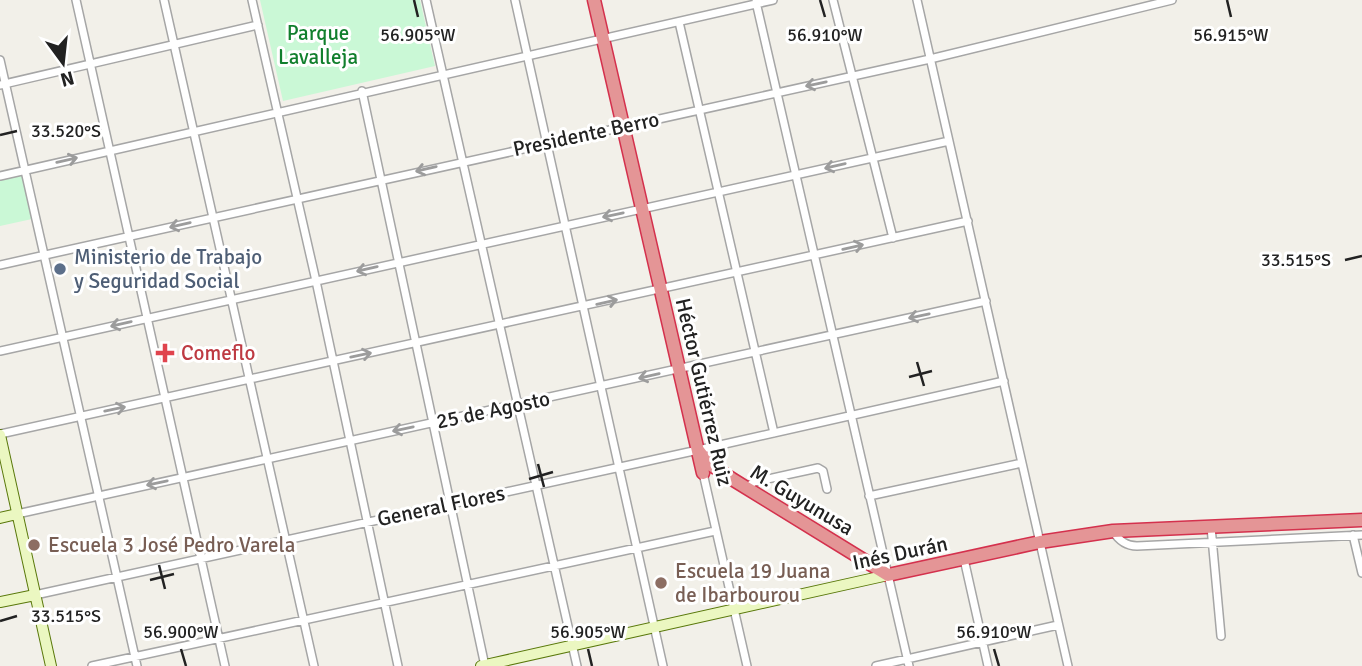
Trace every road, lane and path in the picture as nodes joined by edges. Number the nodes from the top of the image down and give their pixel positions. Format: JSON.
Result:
{"nodes":[{"id":1,"x":76,"y":0,"type":"edge"},
{"id":2,"x":164,"y":0,"type":"edge"},
{"id":3,"x":252,"y":0,"type":"edge"},
{"id":4,"x":426,"y":0,"type":"edge"},
{"id":5,"x":515,"y":0,"type":"edge"},
{"id":6,"x":594,"y":0,"type":"edge"},
{"id":7,"x":773,"y":0,"type":"edge"},
{"id":8,"x":833,"y":0,"type":"edge"},
{"id":9,"x":917,"y":0,"type":"edge"},
{"id":10,"x":1172,"y":0,"type":"edge"},
{"id":11,"x":756,"y":2,"type":"edge"},
{"id":12,"x":679,"y":22,"type":"junction"},
{"id":13,"x":258,"y":25,"type":"junction"},
{"id":14,"x":602,"y":39,"type":"junction"},
{"id":15,"x":175,"y":45,"type":"junction"},
{"id":16,"x":528,"y":56,"type":"junction"},
{"id":17,"x":930,"y":59,"type":"junction"},
{"id":18,"x":0,"y":60,"type":"edge"},
{"id":19,"x":90,"y":65,"type":"junction"},
{"id":20,"x":443,"y":75,"type":"junction"},
{"id":21,"x":852,"y":76,"type":"junction"},
{"id":22,"x":3,"y":84,"type":"edge"},
{"id":23,"x":362,"y":91,"type":"junction"},
{"id":24,"x":776,"y":92,"type":"junction"},
{"id":25,"x":699,"y":109,"type":"junction"},
{"id":26,"x":277,"y":111,"type":"junction"},
{"id":27,"x":622,"y":126,"type":"junction"},
{"id":28,"x":194,"y":131,"type":"junction"},
{"id":29,"x":950,"y":141,"type":"junction"},
{"id":30,"x":547,"y":143,"type":"junction"},
{"id":31,"x":108,"y":151,"type":"junction"},
{"id":32,"x":873,"y":157,"type":"junction"},
{"id":33,"x":462,"y":161,"type":"junction"},
{"id":34,"x":25,"y":170,"type":"junction"},
{"id":35,"x":796,"y":175,"type":"junction"},
{"id":36,"x":0,"y":176,"type":"edge"},
{"id":37,"x":381,"y":179,"type":"junction"},
{"id":38,"x":718,"y":192,"type":"junction"},
{"id":39,"x":298,"y":198,"type":"junction"},
{"id":40,"x":642,"y":209,"type":"junction"},
{"id":41,"x":214,"y":217,"type":"junction"},
{"id":42,"x":968,"y":221,"type":"junction"},
{"id":43,"x":565,"y":225,"type":"junction"},
{"id":44,"x":130,"y":236,"type":"junction"},
{"id":45,"x":892,"y":238,"type":"junction"},
{"id":46,"x":481,"y":245,"type":"junction"},
{"id":47,"x":46,"y":255,"type":"junction"},
{"id":48,"x":814,"y":256,"type":"junction"},
{"id":49,"x":399,"y":262,"type":"junction"},
{"id":50,"x":0,"y":265,"type":"edge"},
{"id":51,"x":737,"y":273,"type":"junction"},
{"id":52,"x":316,"y":281,"type":"junction"},
{"id":53,"x":660,"y":290,"type":"junction"},
{"id":54,"x":232,"y":299,"type":"junction"},
{"id":55,"x":986,"y":301,"type":"junction"},
{"id":56,"x":584,"y":307,"type":"junction"},
{"id":57,"x":148,"y":318,"type":"junction"},
{"id":58,"x":500,"y":326,"type":"junction"},
{"id":59,"x":832,"y":335,"type":"junction"},
{"id":60,"x":64,"y":337,"type":"junction"},
{"id":61,"x":417,"y":342,"type":"junction"},
{"id":62,"x":0,"y":351,"type":"edge"},
{"id":63,"x":755,"y":353,"type":"junction"},
{"id":64,"x":333,"y":361,"type":"junction"},
{"id":65,"x":679,"y":369,"type":"junction"},
{"id":66,"x":250,"y":379,"type":"junction"},
{"id":67,"x":1004,"y":381,"type":"junction"},
{"id":68,"x":601,"y":387,"type":"junction"},
{"id":69,"x":166,"y":398,"type":"junction"},
{"id":70,"x":517,"y":404,"type":"junction"},
{"id":71,"x":82,"y":416,"type":"junction"},
{"id":72,"x":851,"y":416,"type":"junction"},
{"id":73,"x":433,"y":422,"type":"junction"},
{"id":74,"x":774,"y":433,"type":"junction"},
{"id":75,"x":0,"y":435,"type":"edge"},
{"id":76,"x":349,"y":441,"type":"junction"},
{"id":77,"x":698,"y":450,"type":"junction"},
{"id":78,"x":268,"y":459,"type":"junction"},
{"id":79,"x":1022,"y":463,"type":"junction"},
{"id":80,"x":620,"y":467,"type":"junction"},
{"id":81,"x":709,"y":471,"type":"junction"},
{"id":82,"x":183,"y":478,"type":"junction"},
{"id":83,"x":536,"y":486,"type":"junction"},
{"id":84,"x":747,"y":487,"type":"junction"},
{"id":85,"x":827,"y":489,"type":"dead end"},
{"id":86,"x":99,"y":496,"type":"junction"},
{"id":87,"x":869,"y":496,"type":"junction"},
{"id":88,"x":451,"y":504,"type":"junction"},
{"id":89,"x":17,"y":514,"type":"junction"},
{"id":90,"x":0,"y":518,"type":"edge"},
{"id":91,"x":1362,"y":520,"type":"edge"},
{"id":92,"x":366,"y":522,"type":"junction"},
{"id":93,"x":1211,"y":527,"type":"junction"},
{"id":94,"x":716,"y":531,"type":"junction"},
{"id":95,"x":1113,"y":531,"type":"junction"},
{"id":96,"x":1358,"y":535,"type":"edge"},
{"id":97,"x":285,"y":540,"type":"junction"},
{"id":98,"x":1213,"y":541,"type":"junction"},
{"id":99,"x":1040,"y":542,"type":"junction"},
{"id":100,"x":638,"y":548,"type":"junction"},
{"id":101,"x":201,"y":559,"type":"junction"},
{"id":102,"x":964,"y":559,"type":"junction"},
{"id":103,"x":554,"y":565,"type":"junction"},
{"id":104,"x":1362,"y":573,"type":"edge"},
{"id":105,"x":888,"y":575,"type":"junction"},
{"id":106,"x":118,"y":578,"type":"junction"},
{"id":107,"x":469,"y":584,"type":"junction"},
{"id":108,"x":35,"y":595,"type":"junction"},
{"id":109,"x":0,"y":602,"type":"edge"},
{"id":110,"x":384,"y":603,"type":"junction"},
{"id":111,"x":734,"y":609,"type":"junction"},
{"id":112,"x":303,"y":620,"type":"junction"},
{"id":113,"x":1058,"y":625,"type":"junction"},
{"id":114,"x":655,"y":627,"type":"junction"},
{"id":115,"x":1221,"y":636,"type":"dead end"},
{"id":116,"x":219,"y":638,"type":"junction"},
{"id":117,"x":982,"y":641,"type":"junction"},
{"id":118,"x":572,"y":646,"type":"junction"},
{"id":119,"x":135,"y":657,"type":"junction"},
{"id":120,"x":908,"y":663,"type":"edge"},
{"id":121,"x":51,"y":666,"type":"edge"},
{"id":122,"x":93,"y":666,"type":"edge"},
{"id":123,"x":137,"y":666,"type":"edge"},
{"id":124,"x":225,"y":666,"type":"edge"},
{"id":125,"x":314,"y":666,"type":"edge"},
{"id":126,"x":398,"y":666,"type":"edge"},
{"id":127,"x":484,"y":666,"type":"edge"},
{"id":128,"x":577,"y":666,"type":"edge"},
{"id":129,"x":663,"y":666,"type":"edge"},
{"id":130,"x":747,"y":666,"type":"edge"},
{"id":131,"x":876,"y":666,"type":"edge"},
{"id":132,"x":988,"y":666,"type":"edge"},
{"id":133,"x":1068,"y":666,"type":"edge"}],
"edges":[{"from":1,"to":19,"type":"street"},
{"from":2,"to":15,"type":"street"},
{"from":3,"to":13,"type":"street"},
{"from":4,"to":20,"type":"street"},
{"from":5,"to":16,"type":"street"},
{"from":6,"to":14,"type":"highway","name":"Héctor Gutiérrez Ruiz"},
{"from":7,"to":11,"type":"street"},
{"from":8,"to":21,"type":"street"},
{"from":9,"to":17,"type":"street"},
{"from":10,"to":17,"type":"street","name":"Presidente Berro"},
{"from":11,"to":12,"type":"street"},
{"from":11,"to":24,"type":"street"},
{"from":12,"to":14,"type":"street"},
{"from":12,"to":25,"type":"street"},
{"from":13,"to":15,"type":"street"},
{"from":13,"to":26,"type":"street"},
{"from":14,"to":16,"type":"street"},
{"from":14,"to":27,"type":"highway","name":"Héctor Gutiérrez Ruiz"},
{"from":15,"to":19,"type":"street"},
{"from":15,"to":28,"type":"street"},
{"from":16,"to":20,"type":"street"},
{"from":16,"to":30,"type":"street"},
{"from":17,"to":21,"type":"street","name":"Presidente Berro"},
{"from":17,"to":29,"type":"street"},
{"from":18,"to":22,"type":"street"},
{"from":19,"to":22,"type":"street"},
{"from":19,"to":31,"type":"street"},
{"from":20,"to":23,"type":"street"},
{"from":20,"to":33,"type":"street"},
{"from":21,"to":24,"type":"street","name":"Presidente Berro","one_way":true},
{"from":21,"to":32,"type":"street"},
{"from":22,"to":34,"type":"street"},
{"from":23,"to":26,"type":"street"},
{"from":23,"to":37,"type":"street"},
{"from":24,"to":25,"type":"street","name":"Presidente Berro"},
{"from":24,"to":35,"type":"street"},
{"from":25,"to":27,"type":"street","name":"Presidente Berro"},
{"from":25,"to":38,"type":"street"},
{"from":26,"to":28,"type":"street"},
{"from":26,"to":39,"type":"street"},
{"from":27,"to":30,"type":"street","name":"Presidente Berro"},
{"from":27,"to":40,"type":"highway","name":"Héctor Gutiérrez Ruiz"},
{"from":28,"to":31,"type":"street"},
{"from":28,"to":41,"type":"street"},
{"from":29,"to":32,"type":"street"},
{"from":29,"to":42,"type":"street"},
{"from":30,"to":33,"type":"street","name":"Presidente Berro"},
{"from":30,"to":43,"type":"street"},
{"from":34,"to":31,"type":"street","one_way":true},
{"from":31,"to":44,"type":"street"},
{"from":32,"to":35,"type":"street","one_way":true},
{"from":32,"to":45,"type":"street"},
{"from":33,"to":37,"type":"street","name":"Presidente Berro","one_way":true},
{"from":33,"to":46,"type":"street"},
{"from":34,"to":36,"type":"street"},
{"from":34,"to":47,"type":"street"},
{"from":35,"to":38,"type":"street"},
{"from":35,"to":48,"type":"street"},
{"from":37,"to":39,"type":"street","name":"Presidente Berro"},
{"from":37,"to":49,"type":"street"},
{"from":38,"to":40,"type":"street"},
{"from":38,"to":51,"type":"street"},
{"from":39,"to":41,"type":"street","name":"Presidente Berro"},
{"from":39,"to":52,"type":"street"},
{"from":40,"to":43,"type":"street","one_way":true},
{"from":40,"to":53,"type":"highway","name":"Héctor Gutiérrez Ruiz"},
{"from":41,"to":44,"type":"street","name":"Presidente Berro","one_way":true},
{"from":41,"to":54,"type":"street"},
{"from":42,"to":45,"type":"street"},
{"from":42,"to":55,"type":"street"},
{"from":43,"to":46,"type":"street"},
{"from":43,"to":56,"type":"street"},
{"from":44,"to":47,"type":"street","name":"Presidente Berro"},
{"from":44,"to":57,"type":"street"},
{"from":48,"to":45,"type":"street","one_way":true},
{"from":46,"to":49,"type":"street"},
{"from":46,"to":58,"type":"street"},
{"from":47,"to":50,"type":"street","name":"Presidente Berro"},
{"from":47,"to":60,"type":"street"},
{"from":48,"to":51,"type":"street"},
{"from":48,"to":59,"type":"street"},
{"from":49,"to":52,"type":"street","one_way":true},
{"from":49,"to":61,"type":"street"},
{"from":51,"to":53,"type":"street"},
{"from":51,"to":63,"type":"street"},
{"from":52,"to":54,"type":"street"},
{"from":52,"to":64,"type":"street"},
{"from":56,"to":53,"type":"street","one_way":true},
{"from":53,"to":65,"type":"highway","name":"Héctor Gutiérrez Ruiz"},
{"from":54,"to":57,"type":"street"},
{"from":54,"to":66,"type":"street"},
{"from":55,"to":59,"type":"street","name":"25 de Agosto","one_way":true},
{"from":55,"to":67,"type":"street"},
{"from":56,"to":58,"type":"street"},
{"from":56,"to":68,"type":"street"},
{"from":57,"to":60,"type":"street","one_way":true},
{"from":57,"to":69,"type":"street"},
{"from":58,"to":61,"type":"street"},
{"from":58,"to":70,"type":"street"},
{"from":59,"to":63,"type":"street","name":"25 de Agosto"},
{"from":59,"to":72,"type":"street"},
{"from":60,"to":62,"type":"street"},
{"from":60,"to":71,"type":"street"},
{"from":64,"to":61,"type":"street","one_way":true},
{"from":61,"to":73,"type":"street"},
{"from":63,"to":65,"type":"street","name":"25 de Agosto"},
{"from":63,"to":74,"type":"street"},
{"from":64,"to":66,"type":"street"},
{"from":64,"to":76,"type":"street"},
{"from":65,"to":68,"type":"street","name":"25 de Agosto","one_way":true},
{"from":65,"to":77,"type":"highway","name":"Héctor Gutiérrez Ruiz"},
{"from":66,"to":69,"type":"street"},
{"from":66,"to":78,"type":"street"},
{"from":67,"to":72,"type":"street","name":"General Flores"},
{"from":67,"to":79,"type":"street"},
{"from":68,"to":70,"type":"street","name":"25 de Agosto"},
{"from":68,"to":80,"type":"street"},
{"from":71,"to":69,"type":"street","one_way":true},
{"from":69,"to":82,"type":"street"},
{"from":70,"to":73,"type":"street","name":"25 de Agosto"},
{"from":70,"to":83,"type":"street"},
{"from":71,"to":75,"type":"street"},
{"from":71,"to":86,"type":"street"},
{"from":72,"to":74,"type":"street","name":"General Flores"},
{"from":72,"to":87,"type":"street"},
{"from":73,"to":76,"type":"street","name":"25 de Agosto","one_way":true},
{"from":73,"to":88,"type":"street"},
{"from":74,"to":77,"type":"street","name":"General Flores"},
{"from":75,"to":89,"type":"street"},
{"from":76,"to":78,"type":"street","name":"25 de Agosto"},
{"from":76,"to":92,"type":"street"},
{"from":77,"to":80,"type":"street","name":"General Flores"},
{"from":77,"to":81,"type":"highway","name":"M. Guyunusa"},
{"from":78,"to":82,"type":"street","name":"25 de Agosto"},
{"from":78,"to":97,"type":"street"},
{"from":79,"to":87,"type":"street"},
{"from":79,"to":99,"type":"street"},
{"from":80,"to":83,"type":"street","name":"General Flores"},
{"from":80,"to":100,"type":"street"},
{"from":81,"to":84,"type":"highway","name":"M. Guyunusa"},
{"from":81,"to":94,"type":"street","name":"Héctor Gutiérrez Ruiz"},
{"from":82,"to":86,"type":"street","name":"25 de Agosto","one_way":true},
{"from":82,"to":101,"type":"street"},
{"from":83,"to":88,"type":"street","name":"General Flores"},
{"from":83,"to":103,"type":"street"},
{"from":84,"to":85,"type":"street"},
{"from":84,"to":105,"type":"highway","name":"M. Guyunusa"},
{"from":86,"to":89,"type":"street","name":"25 de Agosto"},
{"from":86,"to":106,"type":"street"},
{"from":87,"to":105,"type":"street"},
{"from":88,"to":92,"type":"street","name":"General Flores"},
{"from":88,"to":107,"type":"street"},
{"from":89,"to":90,"type":"street","name":"25 de Agosto"},
{"from":89,"to":108,"type":"street"},
{"from":91,"to":93,"type":"highway","name":"Inés Durán"},
{"from":92,"to":97,"type":"street","name":"General Flores"},
{"from":92,"to":110,"type":"street"},
{"from":93,"to":95,"type":"highway","name":"Inés Durán"},
{"from":93,"to":98,"type":"street"},
{"from":94,"to":100,"type":"street"},
{"from":94,"to":111,"type":"street","name":"Héctor Gutiérrez Ruiz"},
{"from":95,"to":98,"type":"street"},
{"from":95,"to":99,"type":"highway","name":"Inés Durán"},
{"from":96,"to":98,"type":"street"},
{"from":96,"to":104,"type":"street"},
{"from":97,"to":101,"type":"street","name":"General Flores"},
{"from":97,"to":112,"type":"street"},
{"from":98,"to":115,"type":"street"},
{"from":99,"to":102,"type":"highway","name":"Inés Durán"},
{"from":99,"to":113,"type":"street"},
{"from":100,"to":103,"type":"street"},
{"from":100,"to":114,"type":"street"},
{"from":101,"to":106,"type":"street","name":"General Flores"},
{"from":101,"to":116,"type":"street"},
{"from":102,"to":105,"type":"highway","name":"Inés Durán"},
{"from":102,"to":117,"type":"street"},
{"from":103,"to":107,"type":"street"},
{"from":103,"to":118,"type":"street"},
{"from":105,"to":111,"type":"street","name":"Inés Durán"},
{"from":105,"to":120,"type":"street"},
{"from":106,"to":108,"type":"street","name":"General Flores"},
{"from":106,"to":119,"type":"street"},
{"from":107,"to":110,"type":"street"},
{"from":107,"to":127,"type":"street"},
{"from":108,"to":109,"type":"street","name":"General Flores"},
{"from":108,"to":121,"type":"street"},
{"from":110,"to":112,"type":"street"},
{"from":110,"to":126,"type":"street"},
{"from":111,"to":114,"type":"street","name":"Inés Durán"},
{"from":111,"to":130,"type":"street","name":"Héctor Gutiérrez Ruiz"},
{"from":112,"to":116,"type":"street"},
{"from":112,"to":125,"type":"street"},
{"from":113,"to":117,"type":"street"},
{"from":113,"to":133,"type":"street"},
{"from":114,"to":118,"type":"street","name":"Inés Durán"},
{"from":114,"to":129,"type":"street"},
{"from":116,"to":119,"type":"street"},
{"from":116,"to":124,"type":"street"},
{"from":117,"to":120,"type":"street"},
{"from":117,"to":132,"type":"street"},
{"from":118,"to":127,"type":"street","name":"Inés Durán"},
{"from":118,"to":128,"type":"street"},
{"from":119,"to":122,"type":"street"},
{"from":119,"to":123,"type":"street"},
{"from":120,"to":131,"type":"street"}]}
